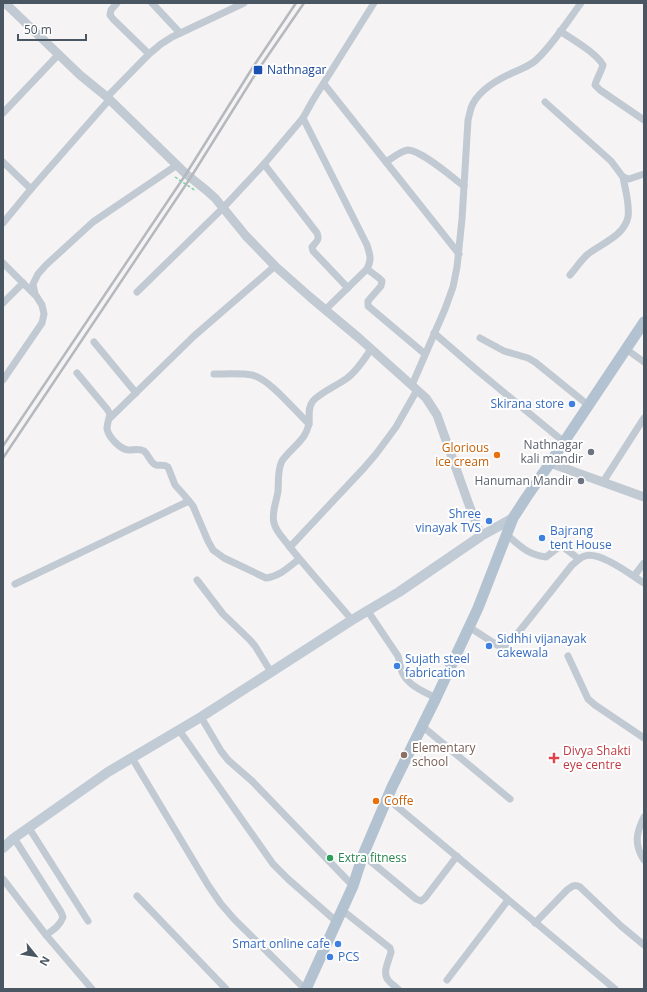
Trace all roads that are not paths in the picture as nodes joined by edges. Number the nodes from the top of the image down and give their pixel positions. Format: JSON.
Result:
{"nodes":[{"id":1,"x":5,"y":3,"type":"edge"},
{"id":2,"x":117,"y":3,"type":"edge"},
{"id":3,"x":152,"y":3,"type":"edge"},
{"id":4,"x":244,"y":3,"type":"edge"},
{"id":5,"x":374,"y":3,"type":"edge"},
{"id":6,"x":581,"y":3,"type":"edge"},
{"id":7,"x":560,"y":31,"type":"junction"},
{"id":8,"x":180,"y":33,"type":"junction"},
{"id":9,"x":58,"y":54,"type":"junction"},
{"id":10,"x":149,"y":54,"type":"junction"},
{"id":11,"x":324,"y":84,"type":"junction"},
{"id":12,"x":108,"y":99,"type":"junction"},
{"id":13,"x":545,"y":102,"type":"dead end"},
{"id":14,"x":3,"y":113,"type":"edge"},
{"id":15,"x":303,"y":118,"type":"junction"},
{"id":16,"x":644,"y":120,"type":"edge"},
{"id":17,"x":3,"y":162,"type":"edge"},
{"id":18,"x":386,"y":162,"type":"junction"},
{"id":19,"x":264,"y":164,"type":"junction"},
{"id":20,"x":177,"y":165,"type":"junction"},
{"id":21,"x":644,"y":174,"type":"edge"},
{"id":22,"x":623,"y":177,"type":"junction"},
{"id":23,"x":464,"y":186,"type":"junction"},
{"id":24,"x":31,"y":188,"type":"junction"},
{"id":25,"x":223,"y":208,"type":"junction"},
{"id":26,"x":3,"y":222,"type":"edge"},
{"id":27,"x":459,"y":254,"type":"junction"},
{"id":28,"x":3,"y":263,"type":"edge"},
{"id":29,"x":275,"y":266,"type":"junction"},
{"id":30,"x":367,"y":269,"type":"junction"},
{"id":31,"x":570,"y":276,"type":"dead end"},
{"id":32,"x":23,"y":283,"type":"junction"},
{"id":33,"x":348,"y":288,"type":"junction"},
{"id":34,"x":137,"y":292,"type":"dead end"},
{"id":35,"x":35,"y":294,"type":"junction"},
{"id":36,"x":3,"y":303,"type":"edge"},
{"id":37,"x":325,"y":310,"type":"junction"},
{"id":38,"x":644,"y":322,"type":"edge"},
{"id":39,"x":434,"y":333,"type":"junction"},
{"id":40,"x":480,"y":338,"type":"dead end"},
{"id":41,"x":94,"y":342,"type":"dead end"},
{"id":42,"x":371,"y":349,"type":"junction"},
{"id":43,"x":626,"y":349,"type":"junction"},
{"id":44,"x":425,"y":354,"type":"junction"},
{"id":45,"x":644,"y":362,"type":"edge"},
{"id":46,"x":77,"y":373,"type":"dead end"},
{"id":47,"x":214,"y":374,"type":"dead end"},
{"id":48,"x":3,"y":380,"type":"edge"},
{"id":49,"x":414,"y":387,"type":"junction"},
{"id":50,"x":136,"y":393,"type":"junction"},
{"id":51,"x":588,"y":405,"type":"junction"},
{"id":52,"x":110,"y":418,"type":"junction"},
{"id":53,"x":644,"y":418,"type":"edge"},
{"id":54,"x":308,"y":424,"type":"junction"},
{"id":55,"x":564,"y":442,"type":"junction"},
{"id":56,"x":550,"y":463,"type":"junction"},
{"id":57,"x":603,"y":482,"type":"junction"},
{"id":58,"x":644,"y":497,"type":"edge"},
{"id":59,"x":189,"y":501,"type":"junction"},
{"id":60,"x":513,"y":518,"type":"junction"},
{"id":61,"x":506,"y":535,"type":"junction"},
{"id":62,"x":482,"y":536,"type":"junction"},
{"id":63,"x":290,"y":547,"type":"junction"},
{"id":64,"x":579,"y":558,"type":"junction"},
{"id":65,"x":299,"y":559,"type":"junction"},
{"id":66,"x":644,"y":563,"type":"edge"},
{"id":67,"x":634,"y":576,"type":"junction"},
{"id":68,"x":197,"y":580,"type":"dead end"},
{"id":69,"x":644,"y":583,"type":"edge"},
{"id":70,"x":15,"y":584,"type":"dead end"},
{"id":71,"x":367,"y":610,"type":"junction"},
{"id":72,"x":352,"y":620,"type":"junction"},
{"id":73,"x":469,"y":627,"type":"junction"},
{"id":74,"x":568,"y":656,"type":"dead end"},
{"id":75,"x":271,"y":672,"type":"junction"},
{"id":76,"x":436,"y":698,"type":"junction"},
{"id":77,"x":201,"y":717,"type":"junction"},
{"id":78,"x":422,"y":726,"type":"junction"},
{"id":79,"x":179,"y":730,"type":"junction"},
{"id":80,"x":644,"y":737,"type":"edge"},
{"id":81,"x":132,"y":758,"type":"junction"},
{"id":82,"x":388,"y":799,"type":"junction"},
{"id":83,"x":510,"y":799,"type":"dead end"},
{"id":84,"x":644,"y":817,"type":"edge"},
{"id":85,"x":29,"y":828,"type":"junction"},
{"id":86,"x":14,"y":838,"type":"junction"},
{"id":87,"x":3,"y":848,"type":"edge"},
{"id":88,"x":363,"y":856,"type":"junction"},
{"id":89,"x":457,"y":856,"type":"junction"},
{"id":90,"x":644,"y":860,"type":"edge"},
{"id":91,"x":3,"y":879,"type":"edge"},
{"id":92,"x":353,"y":886,"type":"junction"},
{"id":93,"x":137,"y":896,"type":"dead end"},
{"id":94,"x":508,"y":900,"type":"junction"},
{"id":95,"x":342,"y":910,"type":"junction"},
{"id":96,"x":88,"y":921,"type":"dead end"},
{"id":97,"x":337,"y":922,"type":"junction"},
{"id":98,"x":535,"y":923,"type":"junction"},
{"id":99,"x":46,"y":935,"type":"junction"},
{"id":100,"x":644,"y":945,"type":"edge"},
{"id":101,"x":447,"y":980,"type":"dead end"},
{"id":102,"x":92,"y":989,"type":"edge"},
{"id":103,"x":226,"y":989,"type":"edge"},
{"id":104,"x":305,"y":989,"type":"edge"},
{"id":105,"x":398,"y":989,"type":"edge"},
{"id":106,"x":615,"y":989,"type":"edge"}],
"edges":[{"from":1,"to":9,"type":"street"},
{"from":2,"to":10,"type":"street"},
{"from":3,"to":8,"type":"street"},
{"from":4,"to":8,"type":"street"},
{"from":5,"to":11,"type":"street"},
{"from":6,"to":7,"type":"street"},
{"from":7,"to":16,"type":"street"},
{"from":7,"to":23,"type":"street"},
{"from":8,"to":10,"type":"street"},
{"from":9,"to":12,"type":"street"},
{"from":9,"to":14,"type":"street"},
{"from":10,"to":12,"type":"street"},
{"from":11,"to":15,"type":"street"},
{"from":11,"to":18,"type":"street"},
{"from":12,"to":20,"type":"street"},
{"from":12,"to":24,"type":"street"},
{"from":13,"to":22,"type":"street"},
{"from":15,"to":19,"type":"street"},
{"from":15,"to":30,"type":"street"},
{"from":17,"to":24,"type":"street"},
{"from":18,"to":23,"type":"street"},
{"from":18,"to":27,"type":"street"},
{"from":19,"to":25,"type":"street"},
{"from":19,"to":33,"type":"street"},
{"from":20,"to":25,"type":"street"},
{"from":20,"to":35,"type":"street"},
{"from":21,"to":22,"type":"street"},
{"from":22,"to":31,"type":"street"},
{"from":23,"to":27,"type":"street"},
{"from":24,"to":26,"type":"street"},
{"from":25,"to":29,"type":"street"},
{"from":25,"to":34,"type":"street"},
{"from":27,"to":39,"type":"street"},
{"from":28,"to":32,"type":"street"},
{"from":29,"to":37,"type":"street"},
{"from":29,"to":50,"type":"street"},
{"from":30,"to":33,"type":"street"},
{"from":30,"to":44,"type":"street"},
{"from":32,"to":35,"type":"street"},
{"from":32,"to":36,"type":"street"},
{"from":33,"to":37,"type":"street"},
{"from":35,"to":48,"type":"street"},
{"from":37,"to":42,"type":"street"},
{"from":38,"to":43,"type":"main road"},
{"from":39,"to":44,"type":"street"},
{"from":39,"to":55,"type":"street"},
{"from":40,"to":51,"type":"street"},
{"from":41,"to":50,"type":"street"},
{"from":42,"to":49,"type":"street"},
{"from":42,"to":54,"type":"street"},
{"from":43,"to":45,"type":"street"},
{"from":43,"to":51,"type":"main road"},
{"from":44,"to":49,"type":"street"},
{"from":46,"to":52,"type":"street"},
{"from":47,"to":54,"type":"street"},
{"from":49,"to":62,"type":"street"},
{"from":49,"to":63,"type":"street"},
{"from":50,"to":52,"type":"street"},
{"from":51,"to":55,"type":"main road"},
{"from":52,"to":59,"type":"street"},
{"from":53,"to":57,"type":"street"},
{"from":54,"to":63,"type":"street"},
{"from":55,"to":56,"type":"main road"},
{"from":56,"to":57,"type":"street"},
{"from":56,"to":60,"type":"main road"},
{"from":57,"to":58,"type":"street"},
{"from":59,"to":65,"type":"street"},
{"from":59,"to":70,"type":"street"},
{"from":60,"to":61,"type":"main road"},
{"from":60,"to":62,"type":"main road"},
{"from":61,"to":64,"type":"street"},
{"from":61,"to":73,"type":"main road"},
{"from":62,"to":71,"type":"main road"},
{"from":63,"to":65,"type":"street"},
{"from":64,"to":67,"type":"street"},
{"from":64,"to":73,"type":"street"},
{"from":65,"to":72,"type":"street"},
{"from":66,"to":67,"type":"street"},
{"from":67,"to":69,"type":"street"},
{"from":68,"to":75,"type":"street"},
{"from":71,"to":72,"type":"main road"},
{"from":71,"to":76,"type":"street"},
{"from":72,"to":75,"type":"main road"},
{"from":73,"to":76,"type":"main road"},
{"from":74,"to":80,"type":"street"},
{"from":75,"to":77,"type":"main road"},
{"from":76,"to":78,"type":"main road"},
{"from":77,"to":79,"type":"main road"},
{"from":77,"to":92,"type":"street"},
{"from":78,"to":82,"type":"main road"},
{"from":78,"to":83,"type":"street"},
{"from":79,"to":81,"type":"main road"},
{"from":79,"to":97,"type":"street"},
{"from":81,"to":85,"type":"main road"},
{"from":81,"to":104,"type":"street"},
{"from":82,"to":88,"type":"main road"},
{"from":82,"to":89,"type":"street"},
{"from":84,"to":90,"type":"street"},
{"from":85,"to":86,"type":"main road"},
{"from":85,"to":96,"type":"street"},
{"from":86,"to":87,"type":"main road"},
{"from":86,"to":99,"type":"street"},
{"from":88,"to":89,"type":"street"},
{"from":88,"to":92,"type":"main road"},
{"from":89,"to":94,"type":"street"},
{"from":91,"to":99,"type":"street"},
{"from":92,"to":95,"type":"main road"},
{"from":93,"to":103,"type":"street"},
{"from":94,"to":98,"type":"street"},
{"from":94,"to":101,"type":"street"},
{"from":95,"to":97,"type":"main road"},
{"from":95,"to":105,"type":"street"},
{"from":97,"to":104,"type":"main road"},
{"from":98,"to":100,"type":"street"},
{"from":98,"to":106,"type":"street"},
{"from":99,"to":102,"type":"street"}]}
